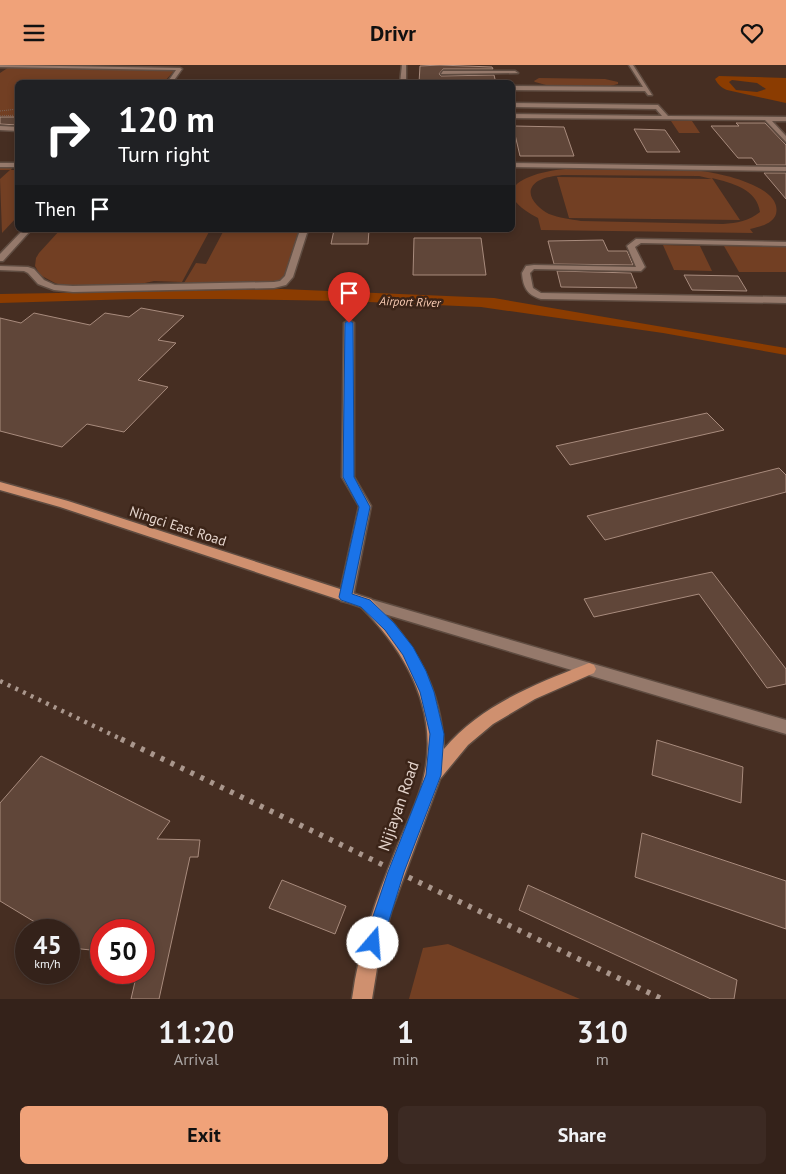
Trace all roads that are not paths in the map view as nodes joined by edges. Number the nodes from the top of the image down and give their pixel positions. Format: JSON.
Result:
{"nodes":[{"id":1,"x":404,"y":65,"type":"edge"},
{"id":2,"x":512,"y":65,"type":"edge"},
{"id":3,"x":631,"y":65,"type":"edge"},
{"id":4,"x":0,"y":66,"type":"edge"},
{"id":5,"x":442,"y":73,"type":"dead end"},
{"id":6,"x":515,"y":73,"type":"junction"},
{"id":7,"x":171,"y":80,"type":"edge"},
{"id":8,"x":403,"y":80,"type":"edge"},
{"id":9,"x":516,"y":88,"type":"edge"},
{"id":10,"x":647,"y":89,"type":"junction"},
{"id":11,"x":515,"y":105,"type":"edge"},
{"id":12,"x":524,"y":105,"type":"junction"},
{"id":13,"x":658,"y":107,"type":"junction"},
{"id":14,"x":515,"y":116,"type":"edge"},
{"id":15,"x":527,"y":116,"type":"junction"},
{"id":16,"x":667,"y":118,"type":"junction"},
{"id":17,"x":767,"y":119,"type":"junction"},
{"id":18,"x":786,"y":119,"type":"edge"},
{"id":19,"x":0,"y":128,"type":"edge"},
{"id":20,"x":15,"y":129,"type":"edge"},
{"id":21,"x":786,"y":140,"type":"edge"},
{"id":22,"x":15,"y":161,"type":"edge"},
{"id":23,"x":0,"y":165,"type":"edge"},
{"id":24,"x":10,"y":165,"type":"junction"},
{"id":25,"x":15,"y":165,"type":"edge"},
{"id":26,"x":515,"y":165,"type":"edge"},
{"id":27,"x":786,"y":169,"type":"edge"},
{"id":28,"x":25,"y":232,"type":"edge"},
{"id":29,"x":303,"y":232,"type":"edge"},
{"id":30,"x":786,"y":243,"type":"edge"},
{"id":31,"x":0,"y":259,"type":"edge"},
{"id":32,"x":0,"y":267,"type":"edge"},
{"id":33,"x":786,"y":301,"type":"edge"},
{"id":34,"x":349,"y":323,"type":"dead end"},
{"id":35,"x":0,"y":486,"type":"edge"},
{"id":36,"x":346,"y":597,"type":"junction"},
{"id":37,"x":366,"y":603,"type":"junction"},
{"id":38,"x":589,"y":669,"type":"junction"},
{"id":39,"x":786,"y":727,"type":"edge"},
{"id":40,"x":433,"y":775,"type":"junction"},
{"id":41,"x":362,"y":999,"type":"edge"}],
"edges":[{"from":1,"to":8,"type":"street"},
{"from":2,"to":6,"type":"street"},
{"from":3,"to":10,"type":"street"},
{"from":4,"to":7,"type":"street"},
{"from":5,"to":6,"type":"street"},
{"from":6,"to":9,"type":"street"},
{"from":9,"to":10,"type":"street"},
{"from":9,"to":12,"type":"street"},
{"from":10,"to":13,"type":"street"},
{"from":11,"to":12,"type":"street"},
{"from":12,"to":13,"type":"street"},
{"from":12,"to":15,"type":"street"},
{"from":13,"to":16,"type":"street"},
{"from":14,"to":15,"type":"street"},
{"from":15,"to":16,"type":"street"},
{"from":16,"to":17,"type":"street"},
{"from":17,"to":18,"type":"street"},
{"from":17,"to":21,"type":"street"},
{"from":19,"to":20,"type":"street"},
{"from":22,"to":24,"type":"street"},
{"from":23,"to":24,"type":"street"},
{"from":24,"to":25,"type":"street"},
{"from":26,"to":27,"type":"street"},
{"from":28,"to":31,"type":"street"},
{"from":29,"to":32,"type":"street"},
{"from":30,"to":33,"type":"street"},
{"from":34,"to":36,"type":"street"},
{"from":35,"to":36,"type":"main road","name":"Ningci East Road"},
{"from":36,"to":37,"type":"main road","name":"Nijiayan Road"},
{"from":37,"to":38,"type":"street"},
{"from":37,"to":40,"type":"main road","name":"Nijiayan Road"},
{"from":38,"to":39,"type":"street"},
{"from":38,"to":40,"type":"main road"},
{"from":40,"to":41,"type":"main road","name":"Nijiayan Road"}]}
